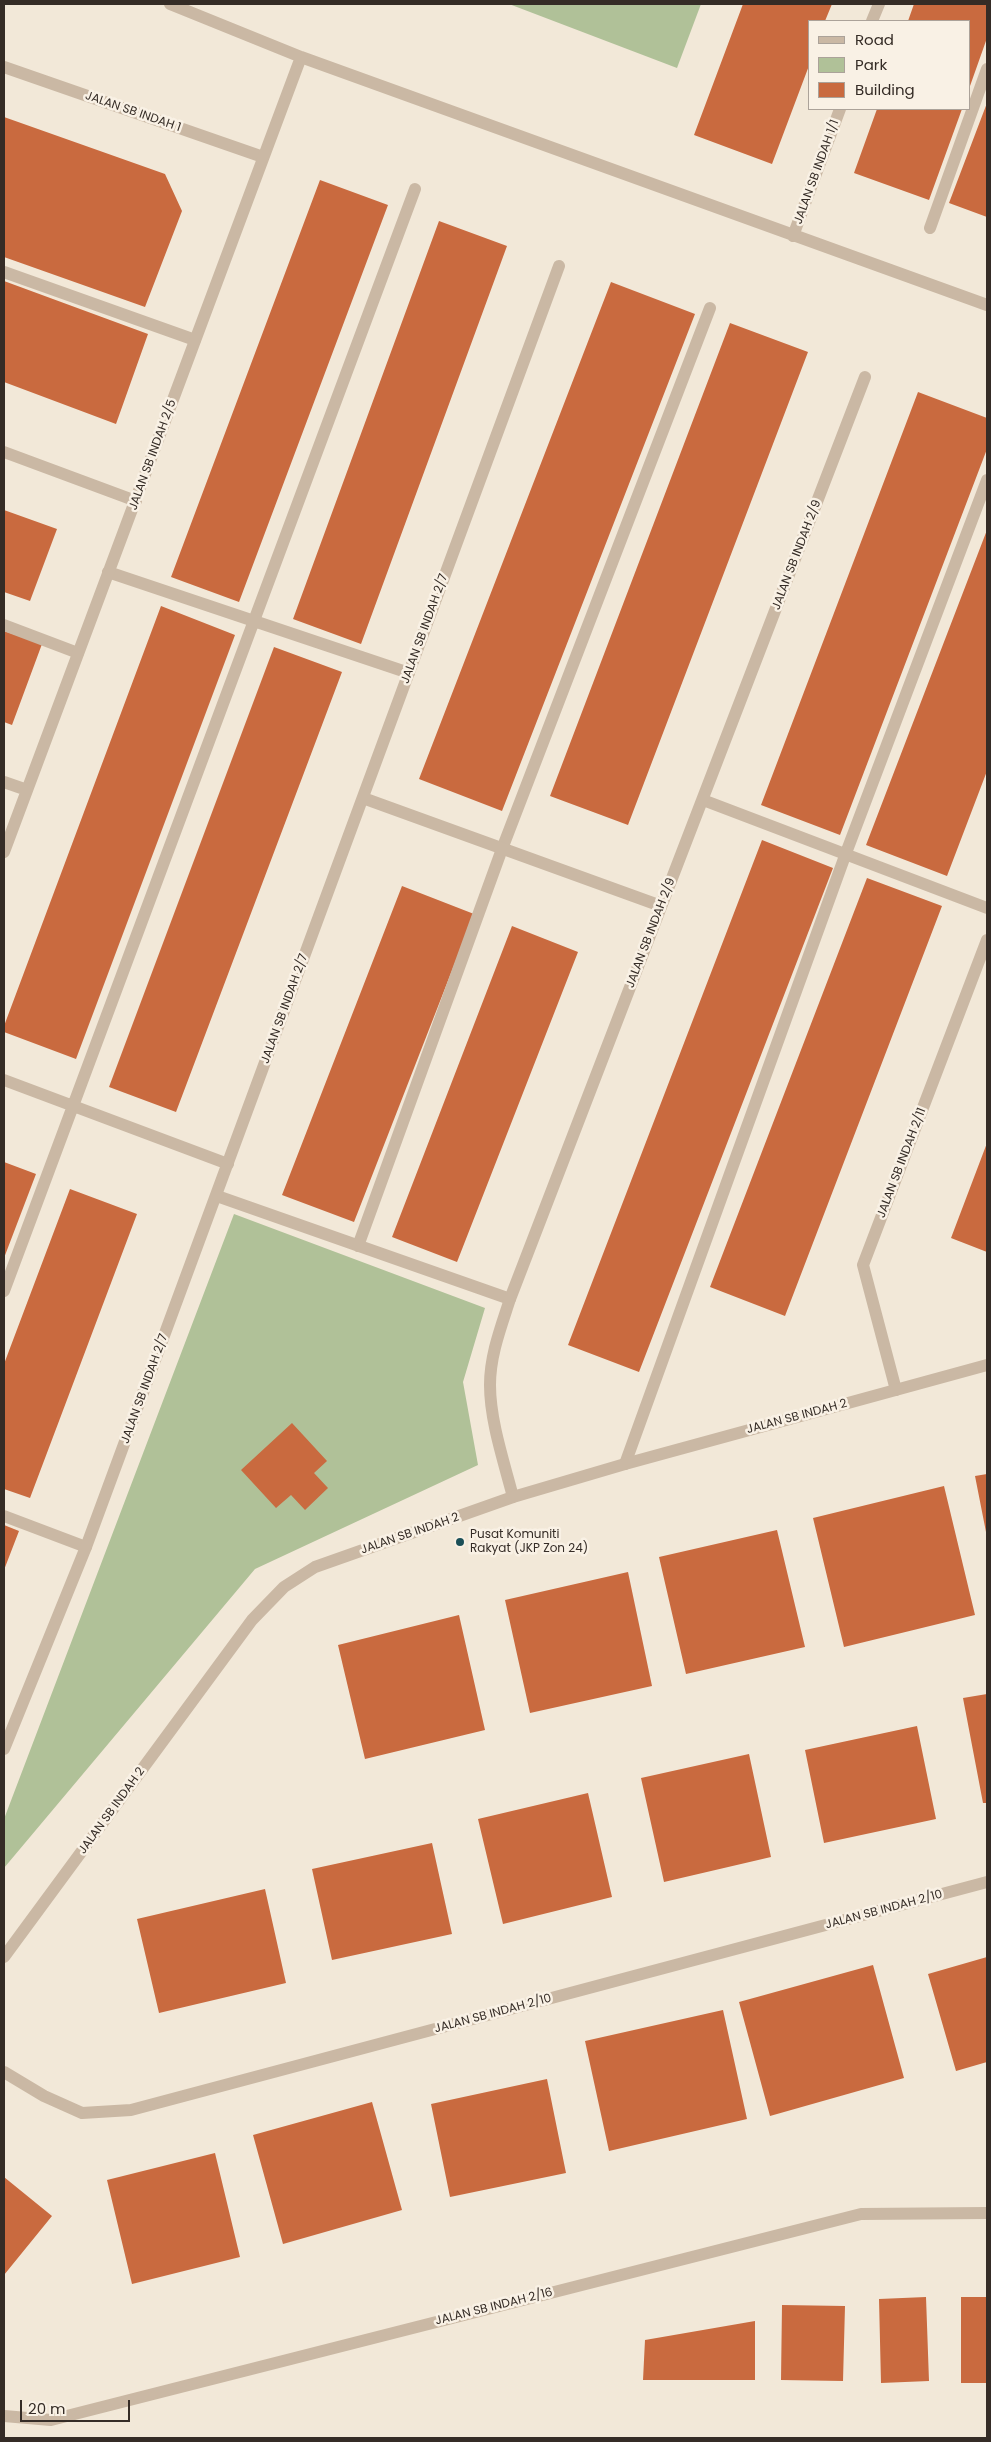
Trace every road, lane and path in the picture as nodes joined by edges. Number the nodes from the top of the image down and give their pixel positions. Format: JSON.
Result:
{"nodes":[{"id":1,"x":170,"y":4,"type":"edge"},
{"id":2,"x":878,"y":4,"type":"edge"},
{"id":3,"x":872,"y":20,"type":"edge"},
{"id":4,"x":301,"y":57,"type":"junction"},
{"id":5,"x":4,"y":67,"type":"edge"},
{"id":6,"x":987,"y":69,"type":"edge"},
{"id":7,"x":840,"y":110,"type":"edge"},
{"id":8,"x":263,"y":157,"type":"junction"},
{"id":9,"x":415,"y":189,"type":"dead end"},
{"id":10,"x":930,"y":228,"type":"dead end"},
{"id":11,"x":794,"y":236,"type":"junction"},
{"id":12,"x":559,"y":266,"type":"dead end"},
{"id":13,"x":4,"y":272,"type":"edge"},
{"id":14,"x":987,"y":305,"type":"edge"},
{"id":15,"x":710,"y":308,"type":"dead end"},
{"id":16,"x":195,"y":340,"type":"junction"},
{"id":17,"x":865,"y":377,"type":"dead end"},
{"id":18,"x":4,"y":452,"type":"edge"},
{"id":19,"x":987,"y":480,"type":"edge"},
{"id":20,"x":136,"y":501,"type":"junction"},
{"id":21,"x":108,"y":572,"type":"junction"},
{"id":22,"x":253,"y":621,"type":"junction"},
{"id":23,"x":4,"y":625,"type":"edge"},
{"id":24,"x":78,"y":653,"type":"junction"},
{"id":25,"x":409,"y":673,"type":"junction"},
{"id":26,"x":4,"y":782,"type":"edge"},
{"id":27,"x":26,"y":790,"type":"junction"},
{"id":28,"x":363,"y":798,"type":"junction"},
{"id":29,"x":703,"y":800,"type":"junction"},
{"id":30,"x":502,"y":849,"type":"junction"},
{"id":31,"x":4,"y":852,"type":"edge"},
{"id":32,"x":846,"y":853,"type":"junction"},
{"id":33,"x":660,"y":906,"type":"junction"},
{"id":34,"x":987,"y":908,"type":"edge"},
{"id":35,"x":987,"y":940,"type":"edge"},
{"id":36,"x":4,"y":1080,"type":"edge"},
{"id":37,"x":72,"y":1106,"type":"junction"},
{"id":38,"x":228,"y":1164,"type":"junction"},
{"id":39,"x":217,"y":1196,"type":"junction"},
{"id":40,"x":358,"y":1246,"type":"junction"},
{"id":41,"x":4,"y":1290,"type":"edge"},
{"id":42,"x":510,"y":1299,"type":"junction"},
{"id":43,"x":987,"y":1365,"type":"edge"},
{"id":44,"x":896,"y":1390,"type":"junction"},
{"id":45,"x":625,"y":1464,"type":"junction"},
{"id":46,"x":513,"y":1498,"type":"junction"},
{"id":47,"x":4,"y":1516,"type":"edge"},
{"id":48,"x":86,"y":1547,"type":"junction"},
{"id":49,"x":4,"y":1749,"type":"edge"},
{"id":50,"x":987,"y":1882,"type":"edge"},
{"id":51,"x":4,"y":1958,"type":"edge"},
{"id":52,"x":4,"y":2072,"type":"edge"},
{"id":53,"x":987,"y":2213,"type":"edge"},
{"id":54,"x":4,"y":2416,"type":"edge"}],
"edges":[{"from":1,"to":4,"type":"street"},
{"from":2,"to":3,"type":"street"},
{"from":4,"to":8,"type":"street","name":"JALAN SB INDAH 2/5"},
{"from":4,"to":11,"type":"street"},
{"from":5,"to":8,"type":"street","name":"JALAN SB INDAH 1"},
{"from":6,"to":10,"type":"street"},
{"from":7,"to":11,"type":"street","name":"JALAN SB INDAH 1/1"},
{"from":8,"to":16,"type":"street","name":"JALAN SB INDAH 2/5"},
{"from":9,"to":22,"type":"street"},
{"from":11,"to":14,"type":"street"},
{"from":12,"to":25,"type":"street","name":"JALAN SB INDAH 2/7"},
{"from":13,"to":16,"type":"street"},
{"from":15,"to":30,"type":"street"},
{"from":16,"to":20,"type":"street","name":"JALAN SB INDAH 2/5"},
{"from":17,"to":29,"type":"street","name":"JALAN SB INDAH 2/9"},
{"from":18,"to":20,"type":"street"},
{"from":19,"to":32,"type":"street"},
{"from":20,"to":21,"type":"street","name":"JALAN SB INDAH 2/5"},
{"from":21,"to":22,"type":"street"},
{"from":21,"to":24,"type":"street","name":"JALAN SB INDAH 2/5"},
{"from":22,"to":25,"type":"street"},
{"from":22,"to":37,"type":"street"},
{"from":23,"to":24,"type":"street"},
{"from":24,"to":27,"type":"street","name":"JALAN SB INDAH 2/5"},
{"from":25,"to":28,"type":"street","name":"JALAN SB INDAH 2/7"},
{"from":26,"to":27,"type":"street"},
{"from":27,"to":31,"type":"street","name":"JALAN SB INDAH 2/5"},
{"from":28,"to":30,"type":"street"},
{"from":28,"to":38,"type":"street","name":"JALAN SB INDAH 2/7"},
{"from":29,"to":32,"type":"street"},
{"from":29,"to":33,"type":"street","name":"JALAN SB INDAH 2/9"},
{"from":30,"to":33,"type":"street"},
{"from":30,"to":40,"type":"street"},
{"from":32,"to":34,"type":"street"},
{"from":32,"to":45,"type":"street"},
{"from":33,"to":42,"type":"street","name":"JALAN SB INDAH 2/9"},
{"from":35,"to":44,"type":"street","name":"JALAN SB INDAH 2/11"},
{"from":36,"to":37,"type":"street"},
{"from":37,"to":38,"type":"street"},
{"from":37,"to":41,"type":"street"},
{"from":38,"to":39,"type":"street","name":"JALAN SB INDAH 2/7"},
{"from":39,"to":40,"type":"street"},
{"from":39,"to":48,"type":"street","name":"JALAN SB INDAH 2/7"},
{"from":40,"to":42,"type":"street"},
{"from":42,"to":46,"type":"street","name":"JALAN SB INDAH 2/9"},
{"from":43,"to":44,"type":"street","name":"JALAN SB INDAH 2"},
{"from":44,"to":45,"type":"street","name":"JALAN SB INDAH 2"},
{"from":45,"to":46,"type":"street","name":"JALAN SB INDAH 2"},
{"from":46,"to":51,"type":"street","name":"JALAN SB INDAH 2"},
{"from":47,"to":48,"type":"street"},
{"from":48,"to":49,"type":"street","name":"JALAN SB INDAH 2/7"},
{"from":50,"to":52,"type":"street","name":"JALAN SB INDAH 2/10"},
{"from":53,"to":54,"type":"street","name":"JALAN SB INDAH 2/16"}]}
